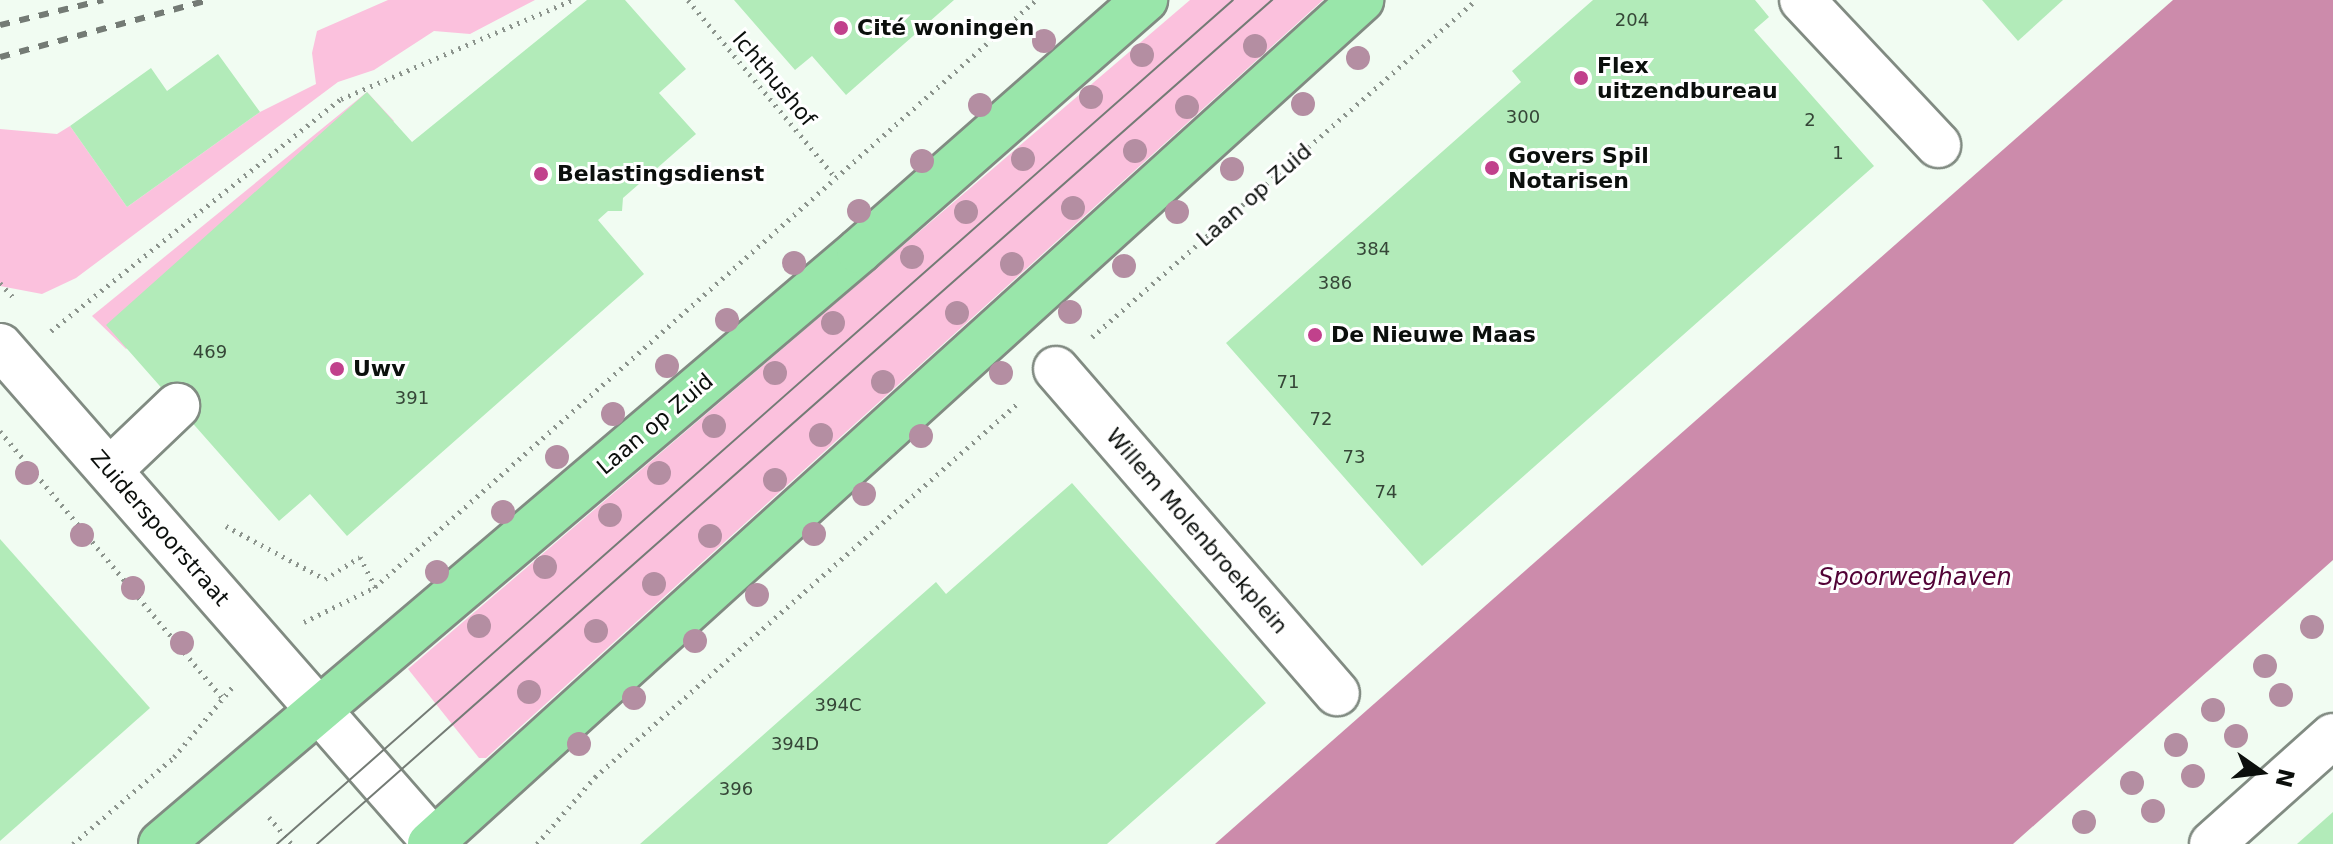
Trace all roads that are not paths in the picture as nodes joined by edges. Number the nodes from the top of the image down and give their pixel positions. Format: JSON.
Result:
{"nodes":[{"id":1,"x":1145,"y":0,"type":"edge"},
{"id":2,"x":1361,"y":0,"type":"edge"},
{"id":3,"x":1802,"y":0,"type":"edge"},
{"id":4,"x":1938,"y":145,"type":"dead end"},
{"id":5,"x":0,"y":346,"type":"edge"},
{"id":6,"x":1056,"y":369,"type":"road end"},
{"id":7,"x":177,"y":406,"type":"dead end"},
{"id":8,"x":110,"y":470,"type":"junction"},
{"id":9,"x":1337,"y":693,"type":"dead end"},
{"id":10,"x":319,"y":710,"type":"junction"},
{"id":11,"x":2333,"y":736,"type":"edge"},
{"id":12,"x":433,"y":843,"type":"edge"},
{"id":13,"x":161,"y":844,"type":"edge"},
{"id":14,"x":2212,"y":844,"type":"edge"}],
"edges":[{"from":1,"to":10,"type":"main road","name":"Laan op Zuid"},
{"from":2,"to":12,"type":"main road"},
{"from":3,"to":4,"type":"street"},
{"from":5,"to":8,"type":"street","name":"Zuiderspoorstraat"},
{"from":6,"to":9,"type":"street","name":"Willem Molenbroekplein"},
{"from":7,"to":8,"type":"street"},
{"from":8,"to":10,"type":"street","name":"Zuiderspoorstraat"},
{"from":10,"to":12,"type":"street","name":"Zuiderspoorstraat"},
{"from":10,"to":13,"type":"main road","name":"Laan op Zuid"},
{"from":11,"to":14,"type":"street"}]}
